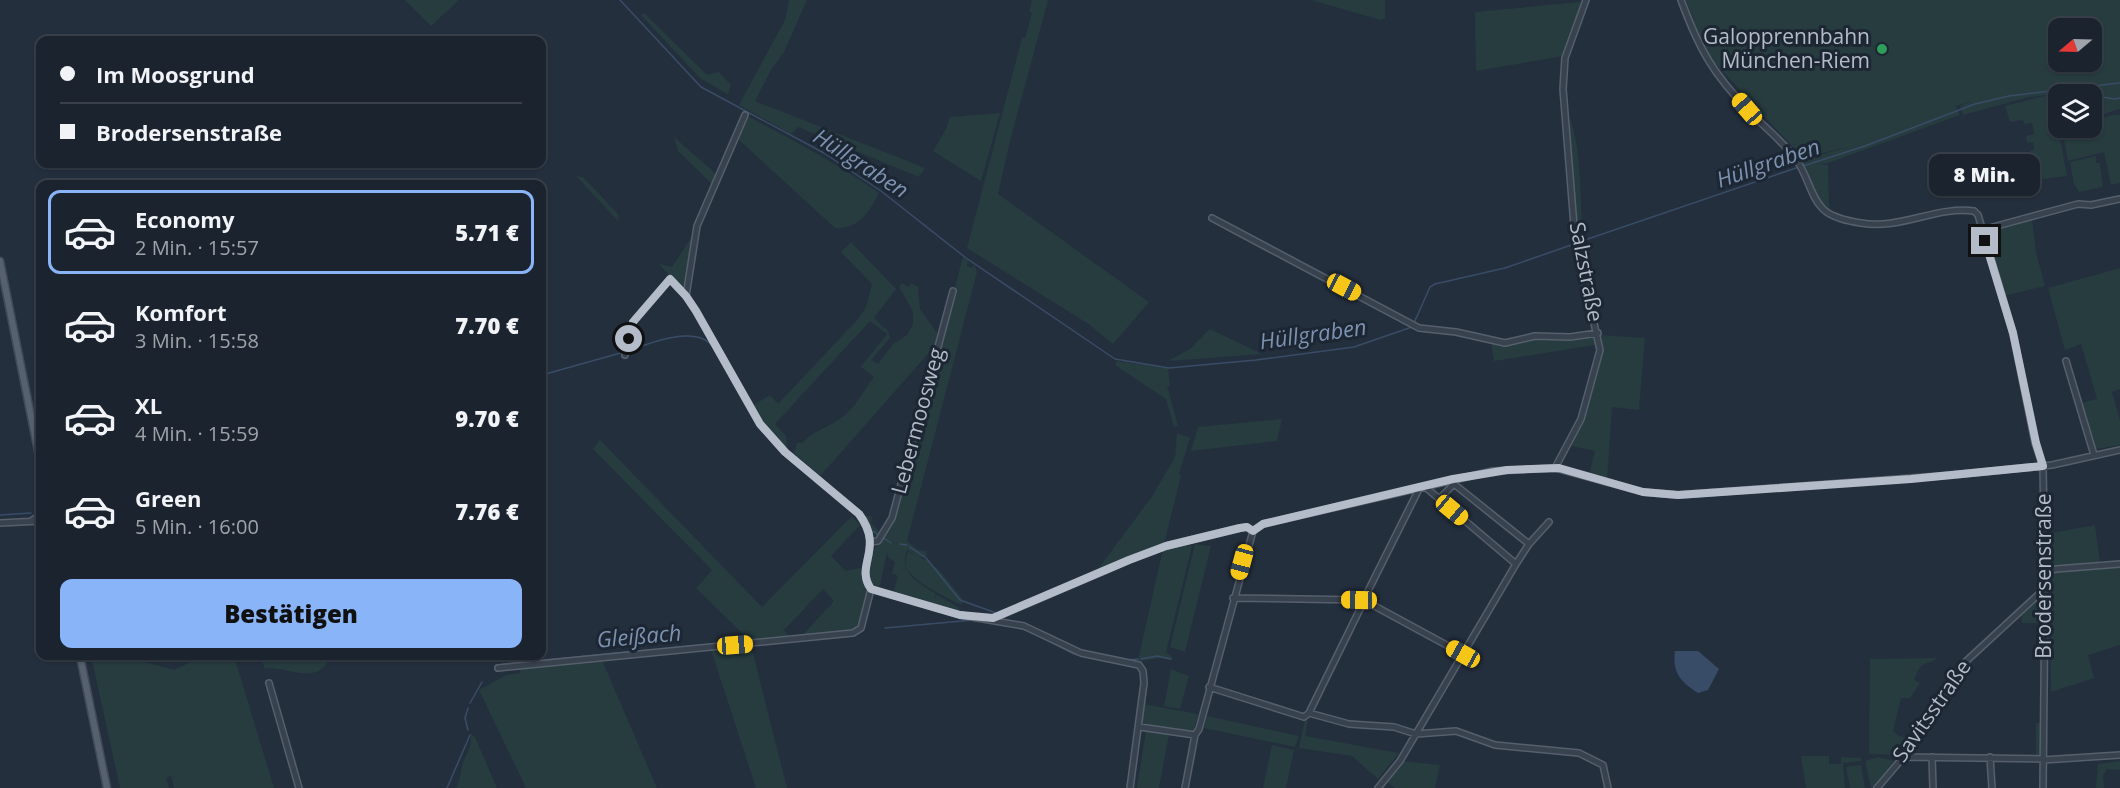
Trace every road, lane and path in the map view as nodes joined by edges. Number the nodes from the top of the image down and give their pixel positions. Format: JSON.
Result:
{"nodes":[{"id":1,"x":1586,"y":0,"type":"edge"},
{"id":2,"x":1682,"y":0,"type":"edge"},
{"id":3,"x":745,"y":115,"type":"dead end"},
{"id":4,"x":2120,"y":199,"type":"edge"},
{"id":5,"x":1212,"y":218,"type":"dead end"},
{"id":6,"x":1982,"y":231,"type":"junction"},
{"id":7,"x":0,"y":261,"type":"edge"},
{"id":8,"x":953,"y":291,"type":"dead end"},
{"id":9,"x":686,"y":296,"type":"junction"},
{"id":10,"x":1598,"y":333,"type":"junction"},
{"id":11,"x":625,"y":354,"type":"dead end"},
{"id":12,"x":2066,"y":361,"type":"dead end"},
{"id":13,"x":36,"y":441,"type":"edge"},
{"id":14,"x":2120,"y":450,"type":"edge"},
{"id":15,"x":2094,"y":455,"type":"junction"},
{"id":16,"x":2043,"y":466,"type":"junction"},
{"id":17,"x":1555,"y":468,"type":"junction"},
{"id":18,"x":1453,"y":482,"type":"junction"},
{"id":19,"x":1422,"y":486,"type":"junction"},
{"id":20,"x":1439,"y":499,"type":"junction"},
{"id":21,"x":36,"y":518,"type":"edge"},
{"id":22,"x":36,"y":521,"type":"edge"},
{"id":23,"x":29,"y":522,"type":"junction"},
{"id":24,"x":1549,"y":522,"type":"dead end"},
{"id":25,"x":0,"y":523,"type":"edge"},
{"id":26,"x":1253,"y":531,"type":"junction"},
{"id":27,"x":871,"y":542,"type":"junction"},
{"id":28,"x":1529,"y":544,"type":"junction"},
{"id":29,"x":1516,"y":564,"type":"junction"},
{"id":30,"x":2120,"y":564,"type":"edge"},
{"id":31,"x":2044,"y":573,"type":"junction"},
{"id":32,"x":871,"y":589,"type":"junction"},
{"id":33,"x":2045,"y":591,"type":"junction"},
{"id":34,"x":1366,"y":595,"type":"junction"},
{"id":35,"x":1233,"y":598,"type":"junction"},
{"id":36,"x":1360,"y":602,"type":"junction"},
{"id":37,"x":1369,"y":603,"type":"junction"},
{"id":38,"x":993,"y":618,"type":"junction"},
{"id":39,"x":1463,"y":654,"type":"junction"},
{"id":40,"x":81,"y":660,"type":"edge"},
{"id":41,"x":498,"y":668,"type":"dead end"},
{"id":42,"x":269,"y":683,"type":"dead end"},
{"id":43,"x":1209,"y":687,"type":"junction"},
{"id":44,"x":1309,"y":713,"type":"junction"},
{"id":45,"x":1140,"y":726,"type":"junction"},
{"id":46,"x":1416,"y":734,"type":"junction"},
{"id":47,"x":1194,"y":735,"type":"junction"},
{"id":48,"x":2120,"y":756,"type":"edge"},
{"id":49,"x":1902,"y":757,"type":"junction"},
{"id":50,"x":1932,"y":757,"type":"junction"},
{"id":51,"x":1990,"y":757,"type":"junction"},
{"id":52,"x":2043,"y":760,"type":"junction"},
{"id":53,"x":107,"y":788,"type":"edge"},
{"id":54,"x":299,"y":788,"type":"edge"},
{"id":55,"x":1130,"y":788,"type":"edge"},
{"id":56,"x":1185,"y":788,"type":"edge"},
{"id":57,"x":1378,"y":788,"type":"edge"},
{"id":58,"x":1608,"y":788,"type":"edge"},
{"id":59,"x":1877,"y":788,"type":"edge"},
{"id":60,"x":1933,"y":788,"type":"edge"},
{"id":61,"x":1992,"y":788,"type":"edge"},
{"id":62,"x":2043,"y":788,"type":"edge"}],
"edges":[{"from":1,"to":10,"type":"street","name":"Salzstraße"},
{"from":2,"to":6,"type":"street","name":"Brodersenstraße"},
{"from":3,"to":9,"type":"street"},
{"from":4,"to":6,"type":"street"},
{"from":5,"to":10,"type":"street"},
{"from":6,"to":16,"type":"street","name":"Brodersenstraße"},
{"from":7,"to":13,"type":"main road"},
{"from":8,"to":27,"type":"street","name":"Lebermoosweg"},
{"from":9,"to":11,"type":"street"},
{"from":9,"to":27,"type":"street"},
{"from":10,"to":17,"type":"street","name":"Salzstraße"},
{"from":12,"to":15,"type":"street"},
{"from":14,"to":15,"type":"street"},
{"from":15,"to":16,"type":"street"},
{"from":16,"to":17,"type":"street"},
{"from":16,"to":31,"type":"street","name":"Brodersenstraße"},
{"from":17,"to":18,"type":"street"},
{"from":18,"to":19,"type":"street"},
{"from":18,"to":20,"type":"street"},
{"from":18,"to":28,"type":"street"},
{"from":19,"to":20,"type":"street"},
{"from":19,"to":26,"type":"street"},
{"from":19,"to":34,"type":"street"},
{"from":20,"to":29,"type":"street"},
{"from":21,"to":23,"type":"street"},
{"from":22,"to":23,"type":"street"},
{"from":23,"to":25,"type":"street"},
{"from":24,"to":28,"type":"street"},
{"from":26,"to":35,"type":"street"},
{"from":26,"to":38,"type":"street"},
{"from":27,"to":32,"type":"street"},
{"from":28,"to":29,"type":"street"},
{"from":29,"to":39,"type":"street"},
{"from":30,"to":31,"type":"street"},
{"from":31,"to":33,"type":"street","name":"Brodersenstraße"},
{"from":32,"to":38,"type":"street"},
{"from":32,"to":41,"type":"street"},
{"from":33,"to":49,"type":"street","name":"Savitsstraße"},
{"from":33,"to":52,"type":"street","name":"Brodersenstraße"},
{"from":34,"to":36,"type":"street"},
{"from":34,"to":37,"type":"street"},
{"from":35,"to":36,"type":"street"},
{"from":35,"to":43,"type":"street"},
{"from":36,"to":37,"type":"street"},
{"from":36,"to":44,"type":"street"},
{"from":37,"to":39,"type":"street"},
{"from":38,"to":45,"type":"street"},
{"from":39,"to":46,"type":"street"},
{"from":40,"to":53,"type":"main road"},
{"from":42,"to":54,"type":"street"},
{"from":43,"to":44,"type":"street"},
{"from":43,"to":47,"type":"street"},
{"from":44,"to":46,"type":"street"},
{"from":45,"to":47,"type":"street"},
{"from":45,"to":55,"type":"street"},
{"from":46,"to":57,"type":"street"},
{"from":46,"to":58,"type":"street"},
{"from":47,"to":56,"type":"street"},
{"from":48,"to":52,"type":"street"},
{"from":49,"to":50,"type":"street"},
{"from":49,"to":59,"type":"street","name":"Savitsstraße"},
{"from":50,"to":51,"type":"street"},
{"from":50,"to":60,"type":"street"},
{"from":51,"to":52,"type":"street"},
{"from":51,"to":61,"type":"street"},
{"from":52,"to":62,"type":"street","name":"Brodersenstraße"}]}
